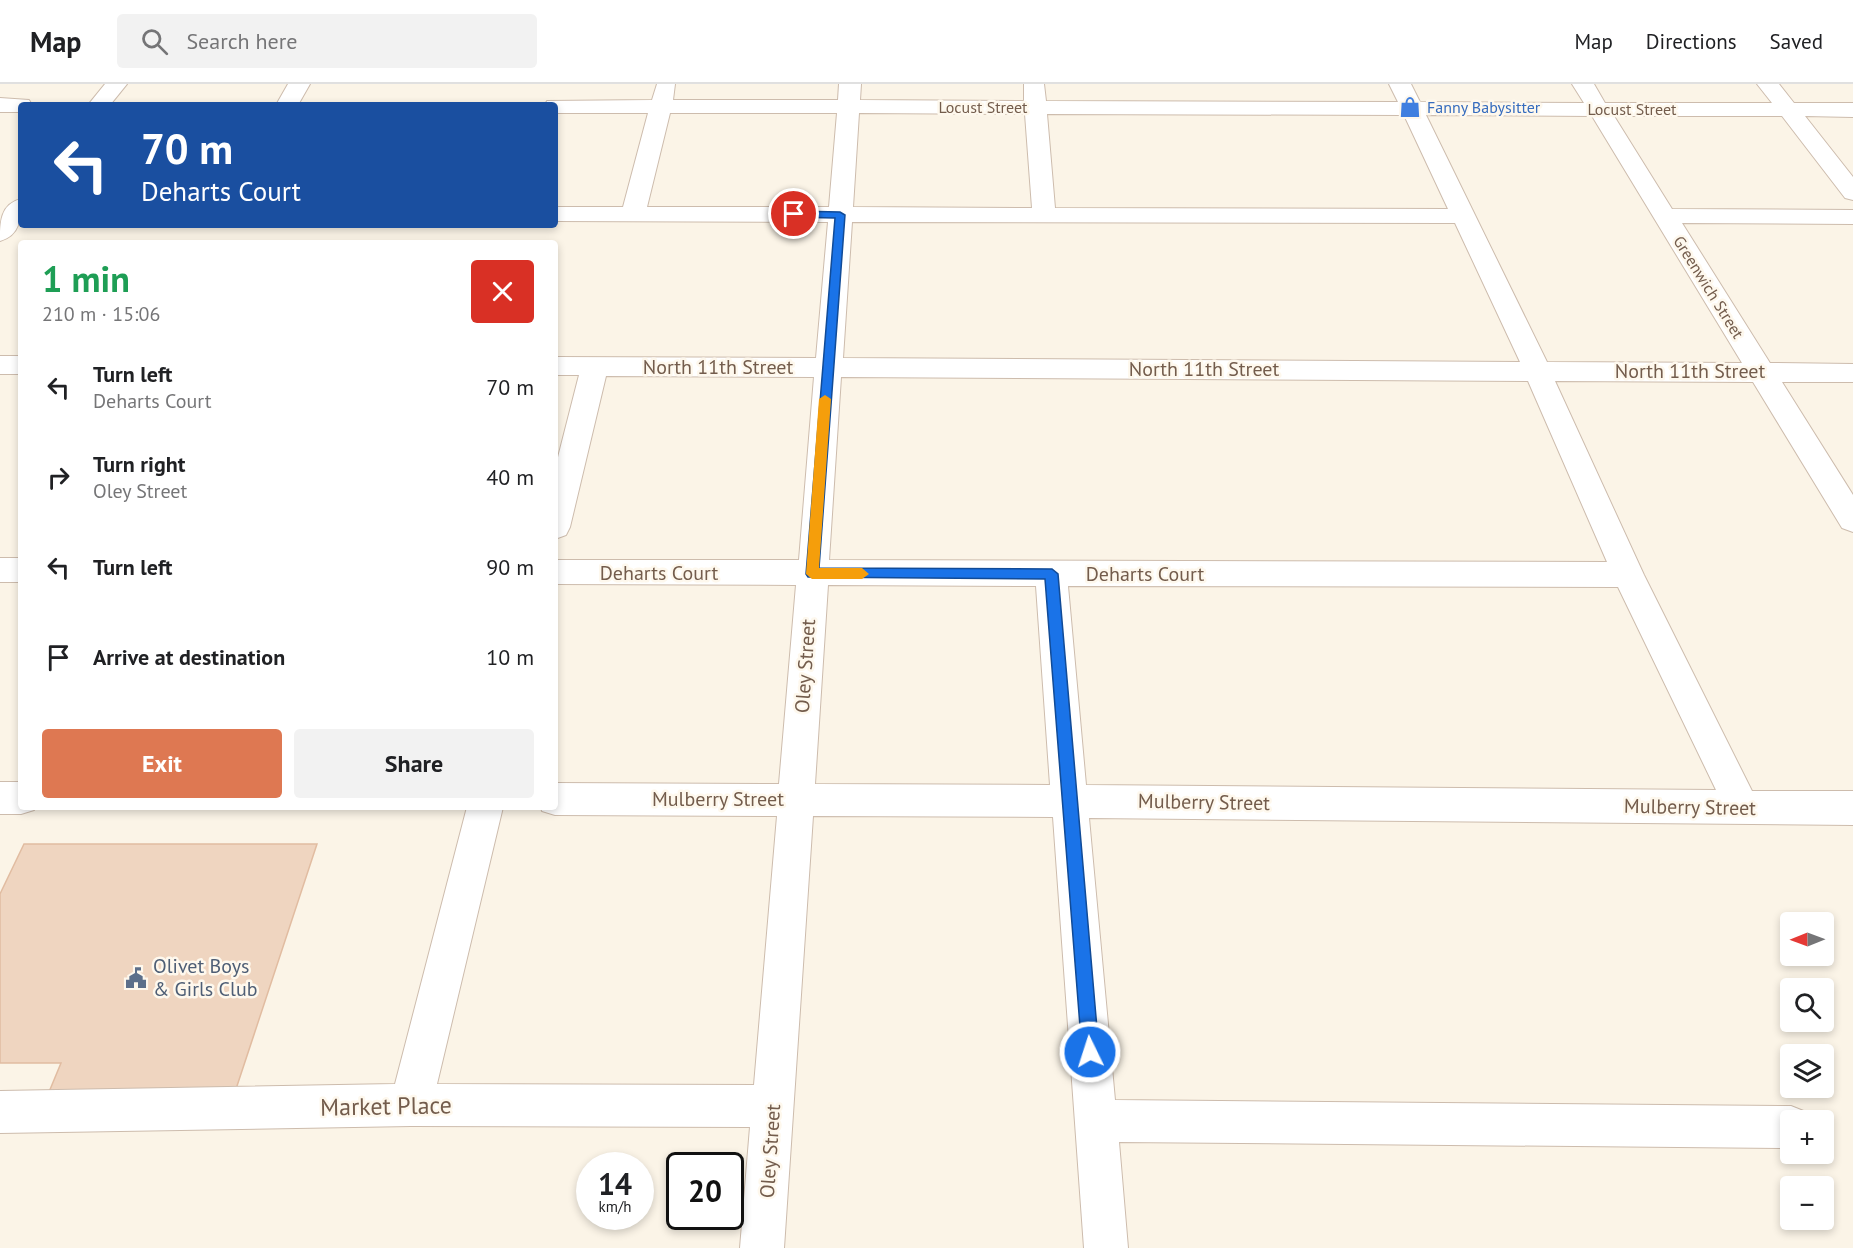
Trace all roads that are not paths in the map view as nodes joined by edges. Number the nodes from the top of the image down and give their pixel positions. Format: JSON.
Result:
{"nodes":[{"id":1,"x":116,"y":84,"type":"edge"},
{"id":2,"x":299,"y":84,"type":"edge"},
{"id":3,"x":667,"y":84,"type":"edge"},
{"id":4,"x":1034,"y":84,"type":"edge"},
{"id":5,"x":1400,"y":84,"type":"edge"},
{"id":6,"x":1583,"y":84,"type":"edge"},
{"id":7,"x":1768,"y":84,"type":"edge"},
{"id":8,"x":850,"y":96,"type":"edge"},
{"id":9,"x":101,"y":102,"type":"edge"},
{"id":10,"x":289,"y":102,"type":"edge"},
{"id":11,"x":0,"y":105,"type":"edge"},
{"id":12,"x":18,"y":105,"type":"edge"},
{"id":13,"x":558,"y":106,"type":"edge"},
{"id":14,"x":661,"y":106,"type":"junction"},
{"id":15,"x":1036,"y":107,"type":"junction"},
{"id":16,"x":1411,"y":108,"type":"junction"},
{"id":17,"x":1598,"y":109,"type":"junction"},
{"id":18,"x":1788,"y":110,"type":"junction"},
{"id":19,"x":1853,"y":110,"type":"edge"},
{"id":20,"x":1853,"y":193,"type":"edge"},
{"id":21,"x":15,"y":211,"type":"edge"},
{"id":22,"x":558,"y":214,"type":"edge"},
{"id":23,"x":633,"y":214,"type":"junction"},
{"id":24,"x":840,"y":215,"type":"junction"},
{"id":25,"x":1044,"y":215,"type":"junction"},
{"id":26,"x":1462,"y":216,"type":"junction"},
{"id":27,"x":1665,"y":216,"type":"junction"},
{"id":28,"x":1853,"y":217,"type":"edge"},
{"id":29,"x":0,"y":233,"type":"edge"},
{"id":30,"x":0,"y":365,"type":"edge"},
{"id":31,"x":18,"y":365,"type":"edge"},
{"id":32,"x":558,"y":366,"type":"edge"},
{"id":33,"x":595,"y":366,"type":"junction"},
{"id":34,"x":827,"y":367,"type":"junction"},
{"id":35,"x":1537,"y":370,"type":"junction"},
{"id":36,"x":1761,"y":372,"type":"junction"},
{"id":37,"x":1853,"y":373,"type":"edge"},
{"id":38,"x":558,"y":515,"type":"edge"},
{"id":39,"x":1853,"y":520,"type":"edge"},
{"id":40,"x":558,"y":573,"type":"edge"},
{"id":41,"x":812,"y":574,"type":"junction"},
{"id":42,"x":1052,"y":574,"type":"junction"},
{"id":43,"x":1628,"y":574,"type":"junction"},
{"id":44,"x":0,"y":798,"type":"edge"},
{"id":45,"x":18,"y":798,"type":"edge"},
{"id":46,"x":558,"y":799,"type":"edge"},
{"id":47,"x":796,"y":800,"type":"junction"},
{"id":48,"x":1071,"y":801,"type":"junction"},
{"id":49,"x":1742,"y":807,"type":"junction"},
{"id":50,"x":1853,"y":808,"type":"edge"},
{"id":51,"x":484,"y":810,"type":"edge"},
{"id":52,"x":411,"y":1105,"type":"junction"},
{"id":53,"x":773,"y":1106,"type":"junction"},
{"id":54,"x":0,"y":1112,"type":"edge"},
{"id":55,"x":1096,"y":1121,"type":"junction"},
{"id":56,"x":1780,"y":1127,"type":"edge"},
{"id":57,"x":762,"y":1248,"type":"edge"},
{"id":58,"x":1106,"y":1248,"type":"edge"}],
"edges":[{"from":1,"to":9,"type":"street"},
{"from":2,"to":10,"type":"street"},
{"from":3,"to":14,"type":"street"},
{"from":4,"to":15,"type":"street"},
{"from":5,"to":16,"type":"street"},
{"from":6,"to":17,"type":"street","name":"Greenwich Street"},
{"from":7,"to":18,"type":"street"},
{"from":8,"to":14,"type":"street","name":"Locust Street"},
{"from":8,"to":15,"type":"street","name":"Locust Street"},
{"from":8,"to":24,"type":"street","name":"Oley Street"},
{"from":11,"to":12,"type":"street"},
{"from":13,"to":14,"type":"street","name":"Locust Street"},
{"from":14,"to":23,"type":"street"},
{"from":15,"to":16,"type":"street","name":"Locust Street"},
{"from":15,"to":25,"type":"street"},
{"from":16,"to":17,"type":"street","name":"Locust Street"},
{"from":16,"to":26,"type":"street"},
{"from":17,"to":18,"type":"street","name":"Locust Street"},
{"from":17,"to":27,"type":"street","name":"Greenwich Street"},
{"from":18,"to":19,"type":"street","name":"Locust Street"},
{"from":18,"to":20,"type":"street"},
{"from":21,"to":29,"type":"street"},
{"from":22,"to":23,"type":"street"},
{"from":23,"to":24,"type":"street"},
{"from":24,"to":25,"type":"street"},
{"from":24,"to":34,"type":"street","name":"Oley Street"},
{"from":25,"to":26,"type":"street"},
{"from":26,"to":35,"type":"street"},
{"from":27,"to":28,"type":"street"},
{"from":27,"to":36,"type":"street","name":"Greenwich Street"},
{"from":30,"to":31,"type":"street"},
{"from":32,"to":33,"type":"street","name":"North 11th Street"},
{"from":33,"to":34,"type":"street","name":"North 11th Street"},
{"from":33,"to":38,"type":"street"},
{"from":34,"to":35,"type":"street","name":"North 11th Street"},
{"from":34,"to":41,"type":"street","name":"Oley Street"},
{"from":35,"to":36,"type":"street","name":"North 11th Street"},
{"from":35,"to":43,"type":"street"},
{"from":36,"to":37,"type":"street","name":"North 11th Street"},
{"from":36,"to":39,"type":"street","name":"Greenwich Street"},
{"from":40,"to":41,"type":"street","name":"Deharts Court"},
{"from":41,"to":42,"type":"street","name":"Deharts Court"},
{"from":41,"to":47,"type":"street","name":"Oley Street"},
{"from":42,"to":43,"type":"street","name":"Deharts Court"},
{"from":42,"to":48,"type":"street"},
{"from":43,"to":49,"type":"street"},
{"from":44,"to":45,"type":"street"},
{"from":46,"to":47,"type":"street","name":"Mulberry Street"},
{"from":47,"to":48,"type":"street","name":"Mulberry Street"},
{"from":47,"to":53,"type":"street","name":"Oley Street"},
{"from":48,"to":49,"type":"street","name":"Mulberry Street"},
{"from":48,"to":55,"type":"street"},
{"from":49,"to":50,"type":"street","name":"Mulberry Street"},
{"from":51,"to":52,"type":"street"},
{"from":52,"to":53,"type":"street","name":"Market Place"},
{"from":52,"to":54,"type":"street","name":"Market Place"},
{"from":53,"to":57,"type":"street","name":"Oley Street"},
{"from":55,"to":56,"type":"street"},
{"from":55,"to":58,"type":"street"}]}
